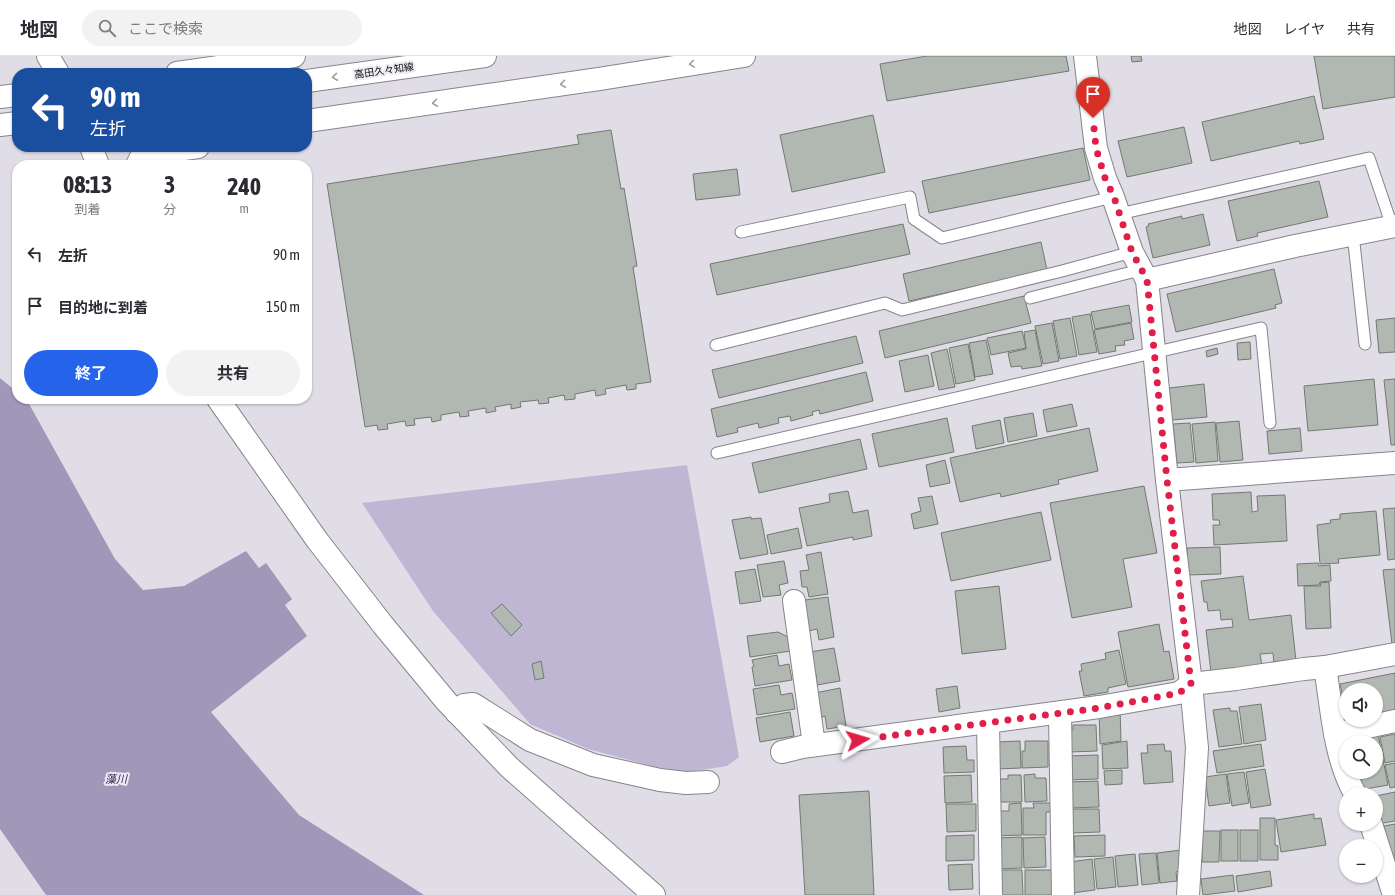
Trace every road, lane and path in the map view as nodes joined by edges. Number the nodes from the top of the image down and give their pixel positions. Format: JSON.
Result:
{"nodes":[{"id":1,"x":48,"y":56,"type":"edge"},
{"id":2,"x":294,"y":56,"type":"edge"},
{"id":3,"x":485,"y":56,"type":"edge"},
{"id":4,"x":744,"y":56,"type":"edge"},
{"id":5,"x":1085,"y":56,"type":"edge"},
{"id":6,"x":55,"y":68,"type":"edge"},
{"id":7,"x":211,"y":68,"type":"edge"},
{"id":8,"x":312,"y":80,"type":"edge"},
{"id":9,"x":12,"y":96,"type":"edge"},
{"id":10,"x":0,"y":97,"type":"edge"},
{"id":11,"x":312,"y":120,"type":"edge"},
{"id":12,"x":12,"y":124,"type":"edge"},
{"id":13,"x":0,"y":125,"type":"edge"},
{"id":14,"x":163,"y":152,"type":"edge"},
{"id":15,"x":139,"y":160,"type":"edge"},
{"id":16,"x":1116,"y":206,"type":"junction"},
{"id":17,"x":1393,"y":226,"type":"edge"},
{"id":18,"x":740,"y":232,"type":"dead end"},
{"id":19,"x":1353,"y":234,"type":"junction"},
{"id":20,"x":1140,"y":268,"type":"junction"},
{"id":21,"x":1030,"y":298,"type":"dead end"},
{"id":22,"x":1365,"y":344,"type":"dead end"},
{"id":23,"x":716,"y":345,"type":"dead end"},
{"id":24,"x":1154,"y":352,"type":"junction"},
{"id":25,"x":222,"y":404,"type":"edge"},
{"id":26,"x":1270,"y":423,"type":"dead end"},
{"id":27,"x":716,"y":452,"type":"dead end"},
{"id":28,"x":1395,"y":463,"type":"edge"},
{"id":29,"x":1167,"y":480,"type":"junction"},
{"id":30,"x":794,"y":601,"type":"dead end"},
{"id":31,"x":1395,"y":654,"type":"edge"},
{"id":32,"x":1325,"y":667,"type":"junction"},
{"id":33,"x":1191,"y":684,"type":"junction"},
{"id":34,"x":456,"y":712,"type":"junction"},
{"id":35,"x":1060,"y":713,"type":"junction"},
{"id":36,"x":1395,"y":722,"type":"edge"},
{"id":37,"x":988,"y":723,"type":"junction"},
{"id":38,"x":1335,"y":734,"type":"junction"},
{"id":39,"x":814,"y":745,"type":"junction"},
{"id":40,"x":782,"y":752,"type":"dead end"},
{"id":41,"x":708,"y":782,"type":"dead end"},
{"id":42,"x":1352,"y":787,"type":"edge"},
{"id":43,"x":1373,"y":831,"type":"edge"},
{"id":44,"x":654,"y":895,"type":"edge"},
{"id":45,"x":991,"y":895,"type":"edge"},
{"id":46,"x":1063,"y":895,"type":"edge"},
{"id":47,"x":1188,"y":895,"type":"edge"},
{"id":48,"x":1394,"y":895,"type":"edge"}],
"edges":[{"from":1,"to":6,"type":"street"},
{"from":2,"to":7,"type":"street"},
{"from":3,"to":8,"type":"street","name":"高田久々知線","one_way":true},
{"from":4,"to":11,"type":"street","one_way":true},
{"from":5,"to":16,"type":"street"},
{"from":9,"to":10,"type":"street"},
{"from":12,"to":13,"type":"street"},
{"from":14,"to":15,"type":"street"},
{"from":16,"to":17,"type":"lane"},
{"from":16,"to":18,"type":"lane"},
{"from":16,"to":20,"type":"street"},
{"from":17,"to":19,"type":"street"},
{"from":19,"to":20,"type":"street"},
{"from":19,"to":22,"type":"lane"},
{"from":20,"to":21,"type":"lane"},
{"from":20,"to":23,"type":"lane"},
{"from":20,"to":24,"type":"street"},
{"from":24,"to":26,"type":"lane"},
{"from":24,"to":27,"type":"lane"},
{"from":24,"to":29,"type":"street"},
{"from":25,"to":34,"type":"street"},
{"from":28,"to":29,"type":"street"},
{"from":29,"to":33,"type":"street"},
{"from":30,"to":39,"type":"street"},
{"from":31,"to":32,"type":"street"},
{"from":32,"to":33,"type":"street"},
{"from":32,"to":38,"type":"street"},
{"from":33,"to":35,"type":"street"},
{"from":33,"to":47,"type":"street"},
{"from":34,"to":41,"type":"street"},
{"from":34,"to":44,"type":"street"},
{"from":35,"to":37,"type":"street"},
{"from":35,"to":46,"type":"street"},
{"from":36,"to":38,"type":"street"},
{"from":37,"to":39,"type":"street"},
{"from":37,"to":45,"type":"street"},
{"from":38,"to":42,"type":"street"},
{"from":39,"to":40,"type":"street"},
{"from":43,"to":48,"type":"street"}]}
